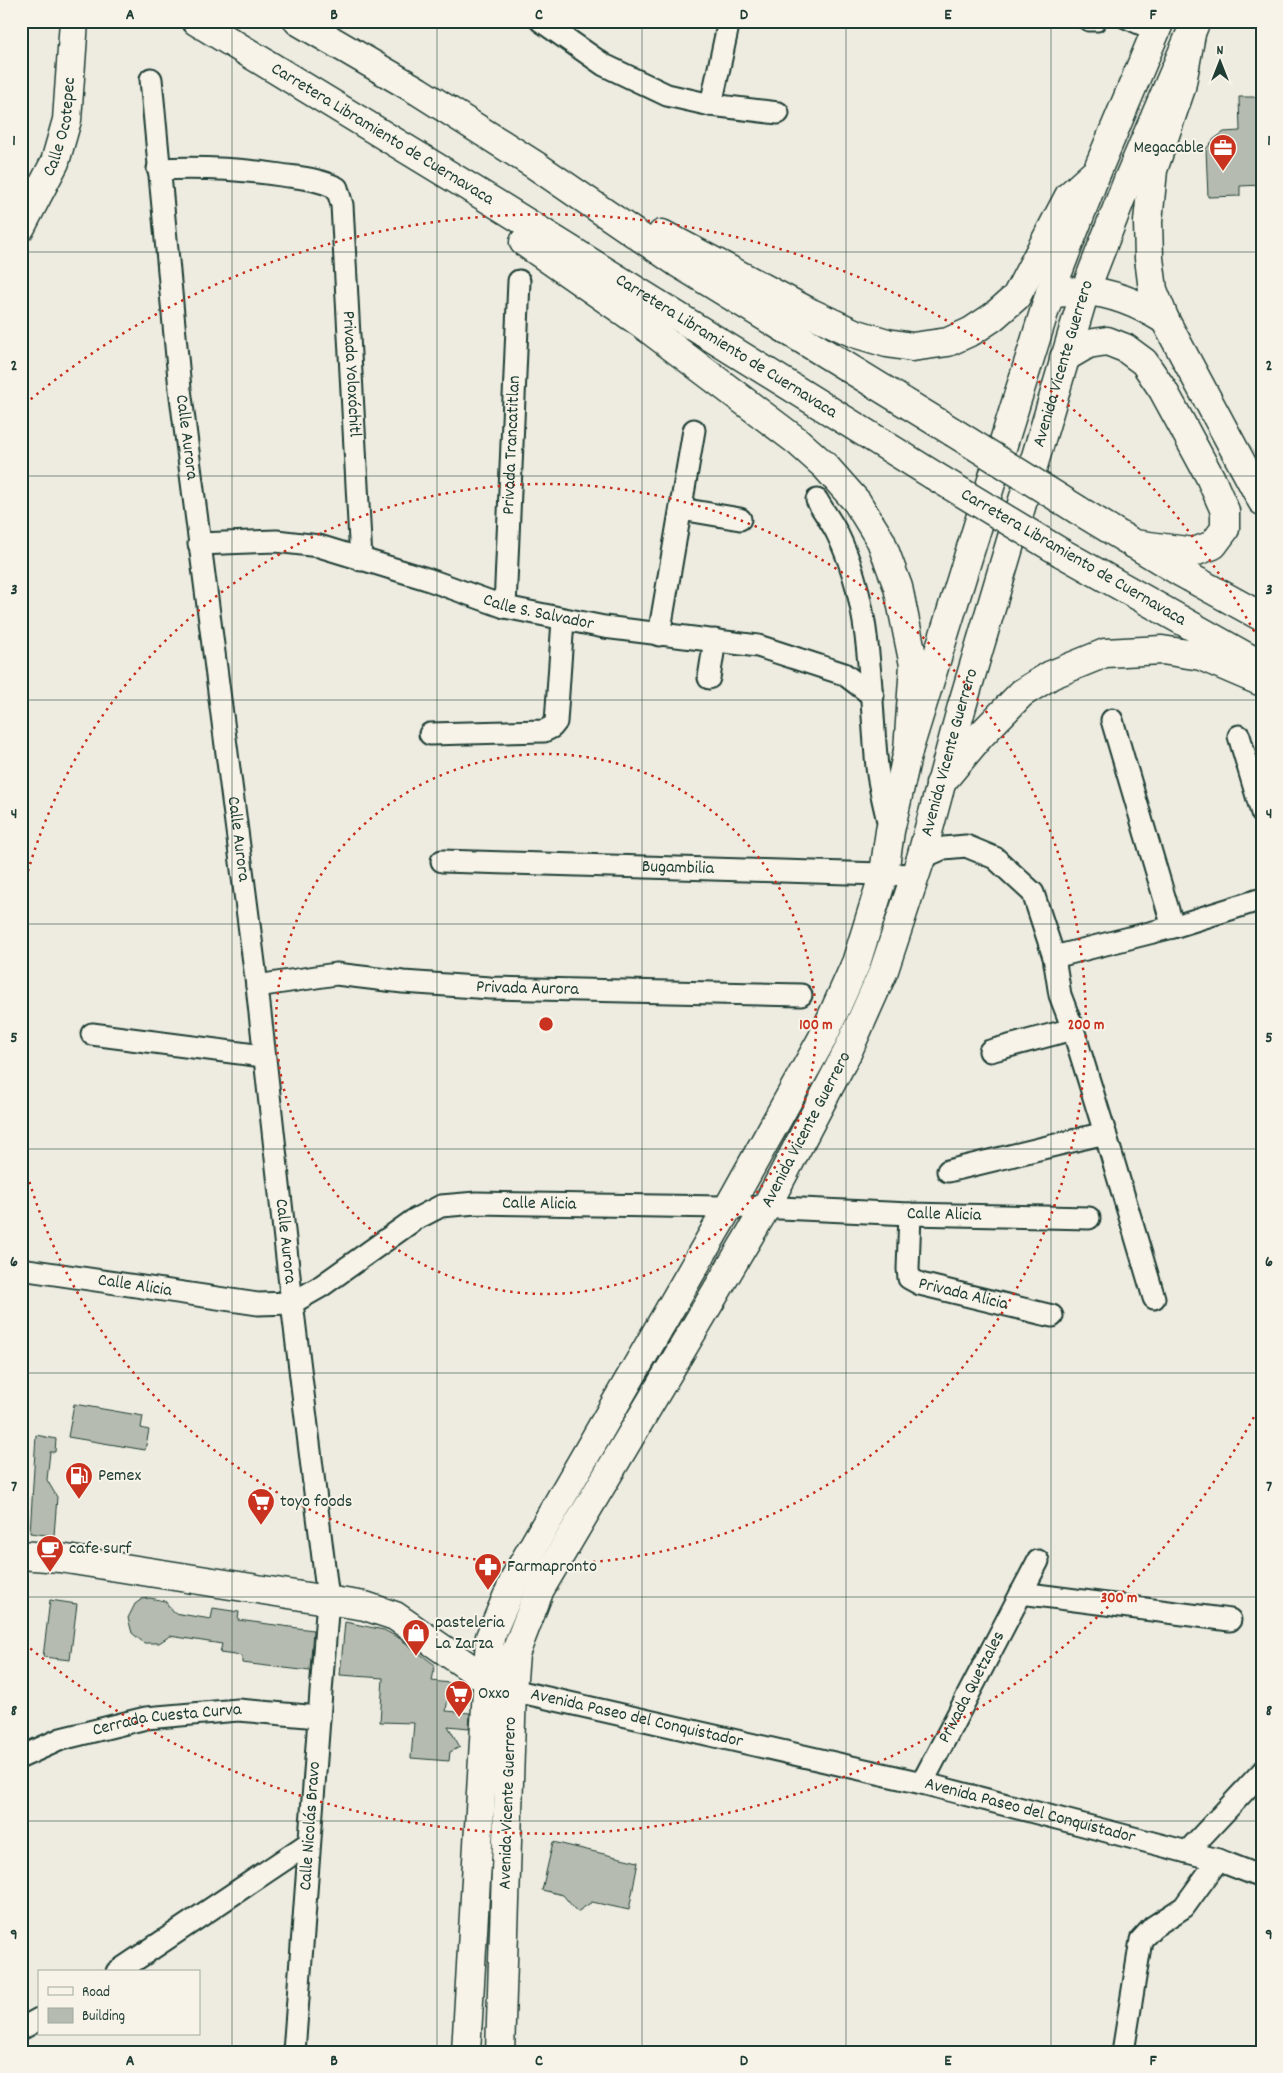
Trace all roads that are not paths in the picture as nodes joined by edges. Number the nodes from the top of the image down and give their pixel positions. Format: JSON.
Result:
{"nodes":[{"id":1,"x":74,"y":21,"type":"edge"},
{"id":2,"x":196,"y":21,"type":"edge"},
{"id":3,"x":298,"y":21,"type":"edge"},
{"id":4,"x":541,"y":21,"type":"edge"},
{"id":5,"x":729,"y":21,"type":"edge"},
{"id":6,"x":1082,"y":21,"type":"edge"},
{"id":7,"x":1101,"y":21,"type":"edge"},
{"id":8,"x":1122,"y":21,"type":"edge"},
{"id":9,"x":1157,"y":28,"type":"edge"},
{"id":10,"x":1193,"y":28,"type":"edge"},
{"id":11,"x":151,"y":79,"type":"dead end"},
{"id":12,"x":711,"y":105,"type":"junction"},
{"id":13,"x":778,"y":113,"type":"dead end"},
{"id":14,"x":418,"y":157,"type":"junction"},
{"id":15,"x":535,"y":165,"type":"junction"},
{"id":16,"x":158,"y":169,"type":"junction"},
{"id":17,"x":1097,"y":171,"type":"junction"},
{"id":18,"x":21,"y":227,"type":"edge"},
{"id":19,"x":519,"y":281,"type":"dead end"},
{"id":20,"x":1085,"y":291,"type":"junction"},
{"id":21,"x":1050,"y":293,"type":"junction"},
{"id":22,"x":1165,"y":320,"type":"junction"},
{"id":23,"x":1064,"y":358,"type":"junction"},
{"id":24,"x":694,"y":430,"type":"dead end"},
{"id":25,"x":816,"y":500,"type":"dead end"},
{"id":26,"x":1262,"y":501,"type":"edge"},
{"id":27,"x":681,"y":510,"type":"junction"},
{"id":28,"x":740,"y":519,"type":"dead end"},
{"id":29,"x":199,"y":544,"type":"junction"},
{"id":30,"x":1134,"y":544,"type":"junction"},
{"id":31,"x":361,"y":560,"type":"junction"},
{"id":32,"x":505,"y":608,"type":"junction"},
{"id":33,"x":1262,"y":617,"type":"edge"},
{"id":34,"x":563,"y":620,"type":"junction"},
{"id":35,"x":659,"y":635,"type":"junction"},
{"id":36,"x":715,"y":640,"type":"junction"},
{"id":37,"x":1262,"y":665,"type":"edge"},
{"id":38,"x":709,"y":678,"type":"dead end"},
{"id":39,"x":1262,"y":682,"type":"edge"},
{"id":40,"x":925,"y":694,"type":"junction"},
{"id":41,"x":873,"y":696,"type":"junction"},
{"id":42,"x":962,"y":706,"type":"junction"},
{"id":43,"x":1112,"y":720,"type":"dead end"},
{"id":44,"x":430,"y":734,"type":"dead end"},
{"id":45,"x":1239,"y":736,"type":"dead end"},
{"id":46,"x":908,"y":752,"type":"junction"},
{"id":47,"x":940,"y":784,"type":"junction"},
{"id":48,"x":1261,"y":810,"type":"edge"},
{"id":49,"x":890,"y":831,"type":"junction"},
{"id":50,"x":442,"y":860,"type":"dead end"},
{"id":51,"x":918,"y":866,"type":"junction"},
{"id":52,"x":884,"y":873,"type":"junction"},
{"id":53,"x":1262,"y":899,"type":"edge"},
{"id":54,"x":1173,"y":927,"type":"junction"},
{"id":55,"x":1054,"y":957,"type":"junction"},
{"id":56,"x":257,"y":986,"type":"junction"},
{"id":57,"x":801,"y":995,"type":"dead end"},
{"id":58,"x":1073,"y":1029,"type":"junction"},
{"id":59,"x":92,"y":1034,"type":"dead end"},
{"id":60,"x":990,"y":1050,"type":"dead end"},
{"id":61,"x":263,"y":1056,"type":"junction"},
{"id":62,"x":1105,"y":1133,"type":"junction"},
{"id":63,"x":948,"y":1171,"type":"dead end"},
{"id":64,"x":728,"y":1208,"type":"junction"},
{"id":65,"x":765,"y":1209,"type":"junction"},
{"id":66,"x":910,"y":1214,"type":"junction"},
{"id":67,"x":1089,"y":1218,"type":"dead end"},
{"id":68,"x":21,"y":1269,"type":"edge"},
{"id":69,"x":1154,"y":1298,"type":"dead end"},
{"id":70,"x":292,"y":1303,"type":"junction"},
{"id":71,"x":1052,"y":1316,"type":"dead end"},
{"id":72,"x":21,"y":1555,"type":"edge"},
{"id":73,"x":1038,"y":1561,"type":"dead end"},
{"id":74,"x":1021,"y":1593,"type":"junction"},
{"id":75,"x":328,"y":1599,"type":"junction"},
{"id":76,"x":1230,"y":1620,"type":"dead end"},
{"id":77,"x":486,"y":1679,"type":"junction"},
{"id":78,"x":512,"y":1690,"type":"junction"},
{"id":79,"x":319,"y":1717,"type":"junction"},
{"id":80,"x":21,"y":1757,"type":"edge"},
{"id":81,"x":1262,"y":1772,"type":"edge"},
{"id":82,"x":922,"y":1783,"type":"junction"},
{"id":83,"x":309,"y":1843,"type":"junction"},
{"id":84,"x":1187,"y":1852,"type":"junction"},
{"id":85,"x":1218,"y":1860,"type":"junction"},
{"id":86,"x":1262,"y":1877,"type":"edge"},
{"id":87,"x":120,"y":1970,"type":"edge"},
{"id":88,"x":38,"y":2020,"type":"edge"},
{"id":89,"x":21,"y":2029,"type":"edge"},
{"id":90,"x":294,"y":2052,"type":"edge"},
{"id":91,"x":466,"y":2052,"type":"edge"},
{"id":92,"x":500,"y":2052,"type":"edge"},
{"id":93,"x":1123,"y":2052,"type":"edge"}],
"edges":[{"from":1,"to":18,"type":"main road","name":"Calle Ocotepec"},
{"from":2,"to":14,"type":"main road","name":"Carretera Libramiento de Cuernavaca"},
{"from":3,"to":15,"type":"main road"},
{"from":4,"to":12,"type":"street"},
{"from":5,"to":12,"type":"street"},
{"from":6,"to":7,"type":"lane"},
{"from":8,"to":9,"type":"lane"},
{"from":9,"to":17,"type":"main road","name":"Avenida Vicente Guerrero"},
{"from":10,"to":20,"type":"main road","name":"Avenida Vicente Guerrero"},
{"from":10,"to":22,"type":"main road"},
{"from":11,"to":16,"type":"street","name":"Calle Aurora"},
{"from":12,"to":13,"type":"street"},
{"from":14,"to":37,"type":"main road","name":"Carretera Libramiento de Cuernavaca","bridge":true},
{"from":14,"to":46,"type":"main road"},
{"from":15,"to":17,"type":"main road"},
{"from":15,"to":30,"type":"main road","bridge":true},
{"from":16,"to":29,"type":"street","name":"Calle Aurora"},
{"from":16,"to":31,"type":"street","name":"Privada Yoloxóchitl"},
{"from":17,"to":21,"type":"main road","name":"Avenida Vicente Guerrero"},
{"from":19,"to":32,"type":"street","name":"Privada Trancatitlan"},
{"from":20,"to":21,"type":"main road"},
{"from":20,"to":22,"type":"main road"},
{"from":20,"to":23,"type":"main road","name":"Avenida Vicente Guerrero"},
{"from":21,"to":40,"type":"main road","name":"Avenida Vicente Guerrero"},
{"from":22,"to":26,"type":"main road"},
{"from":23,"to":30,"type":"main road"},
{"from":23,"to":42,"type":"main road","name":"Avenida Vicente Guerrero"},
{"from":24,"to":27,"type":"street"},
{"from":25,"to":41,"type":"street"},
{"from":27,"to":28,"type":"street"},
{"from":27,"to":35,"type":"street"},
{"from":29,"to":31,"type":"street","name":"Calle S. Salvador"},
{"from":29,"to":56,"type":"street","name":"Calle Aurora"},
{"from":30,"to":33,"type":"main road"},
{"from":31,"to":32,"type":"street","name":"Calle S. Salvador"},
{"from":32,"to":34,"type":"street","name":"Calle S. Salvador"},
{"from":34,"to":35,"type":"street","name":"Calle S. Salvador"},
{"from":34,"to":44,"type":"street"},
{"from":35,"to":36,"type":"street","name":"Calle S. Salvador"},
{"from":36,"to":38,"type":"street"},
{"from":36,"to":41,"type":"street","name":"Calle S. Salvador"},
{"from":39,"to":47,"type":"main road"},
{"from":40,"to":42,"type":"main road"},
{"from":40,"to":46,"type":"main road","name":"Avenida Vicente Guerrero"},
{"from":41,"to":49,"type":"street"},
{"from":42,"to":47,"type":"main road","name":"Avenida Vicente Guerrero"},
{"from":43,"to":54,"type":"street"},
{"from":45,"to":48,"type":"street"},
{"from":46,"to":49,"type":"main road","name":"Avenida Vicente Guerrero"},
{"from":47,"to":51,"type":"main road","name":"Avenida Vicente Guerrero"},
{"from":49,"to":52,"type":"main road","name":"Avenida Vicente Guerrero"},
{"from":50,"to":52,"type":"street","name":"Bugambilia"},
{"from":51,"to":52,"type":"street","name":"Bugambilia"},
{"from":51,"to":55,"type":"street"},
{"from":51,"to":65,"type":"main road","name":"Avenida Vicente Guerrero"},
{"from":52,"to":64,"type":"main road","name":"Avenida Vicente Guerrero"},
{"from":53,"to":54,"type":"street"},
{"from":54,"to":55,"type":"street"},
{"from":55,"to":58,"type":"street"},
{"from":56,"to":57,"type":"street","name":"Privada Aurora"},
{"from":56,"to":61,"type":"street","name":"Calle Aurora"},
{"from":58,"to":60,"type":"street"},
{"from":58,"to":62,"type":"street"},
{"from":59,"to":61,"type":"street"},
{"from":61,"to":70,"type":"street","name":"Calle Aurora"},
{"from":62,"to":63,"type":"street"},
{"from":62,"to":69,"type":"street"},
{"from":64,"to":65,"type":"street","name":"Calle Alicia"},
{"from":64,"to":70,"type":"street","name":"Calle Alicia"},
{"from":64,"to":77,"type":"main road","name":"Avenida Vicente Guerrero"},
{"from":65,"to":66,"type":"street","name":"Calle Alicia"},
{"from":65,"to":78,"type":"main road","name":"Avenida Vicente Guerrero"},
{"from":66,"to":67,"type":"street","name":"Calle Alicia"},
{"from":66,"to":71,"type":"street","name":"Privada Alicia"},
{"from":68,"to":70,"type":"street","name":"Calle Alicia"},
{"from":70,"to":75,"type":"street","name":"Calle Aurora"},
{"from":72,"to":75,"type":"main road","name":"Avenida Paseo del Conquistador"},
{"from":73,"to":74,"type":"street","name":"Privada Quetzales"},
{"from":74,"to":76,"type":"street"},
{"from":74,"to":82,"type":"street","name":"Privada Quetzales"},
{"from":75,"to":77,"type":"main road","name":"Avenida Paseo del Conquistador"},
{"from":75,"to":79,"type":"street","name":"Calle Nicolás Bravo"},
{"from":77,"to":78,"type":"main road","name":"Avenida Paseo del Conquistador"},
{"from":77,"to":91,"type":"main road","name":"Avenida Vicente Guerrero"},
{"from":78,"to":82,"type":"street","name":"Avenida Paseo del Conquistador"},
{"from":78,"to":92,"type":"main road","name":"Avenida Vicente Guerrero"},
{"from":79,"to":80,"type":"street","name":"Cerrada Cuesta Curva"},
{"from":79,"to":83,"type":"street","name":"Calle Nicolás Bravo"},
{"from":81,"to":84,"type":"street"},
{"from":82,"to":84,"type":"street","name":"Avenida Paseo del Conquistador"},
{"from":83,"to":87,"type":"street"},
{"from":83,"to":90,"type":"street","name":"Calle Nicolás Bravo"},
{"from":84,"to":85,"type":"street","name":"Avenida Paseo del Conquistador"},
{"from":85,"to":86,"type":"street","name":"Avenida Paseo del Conquistador"},
{"from":85,"to":93,"type":"street"},
{"from":88,"to":89,"type":"street"}]}
